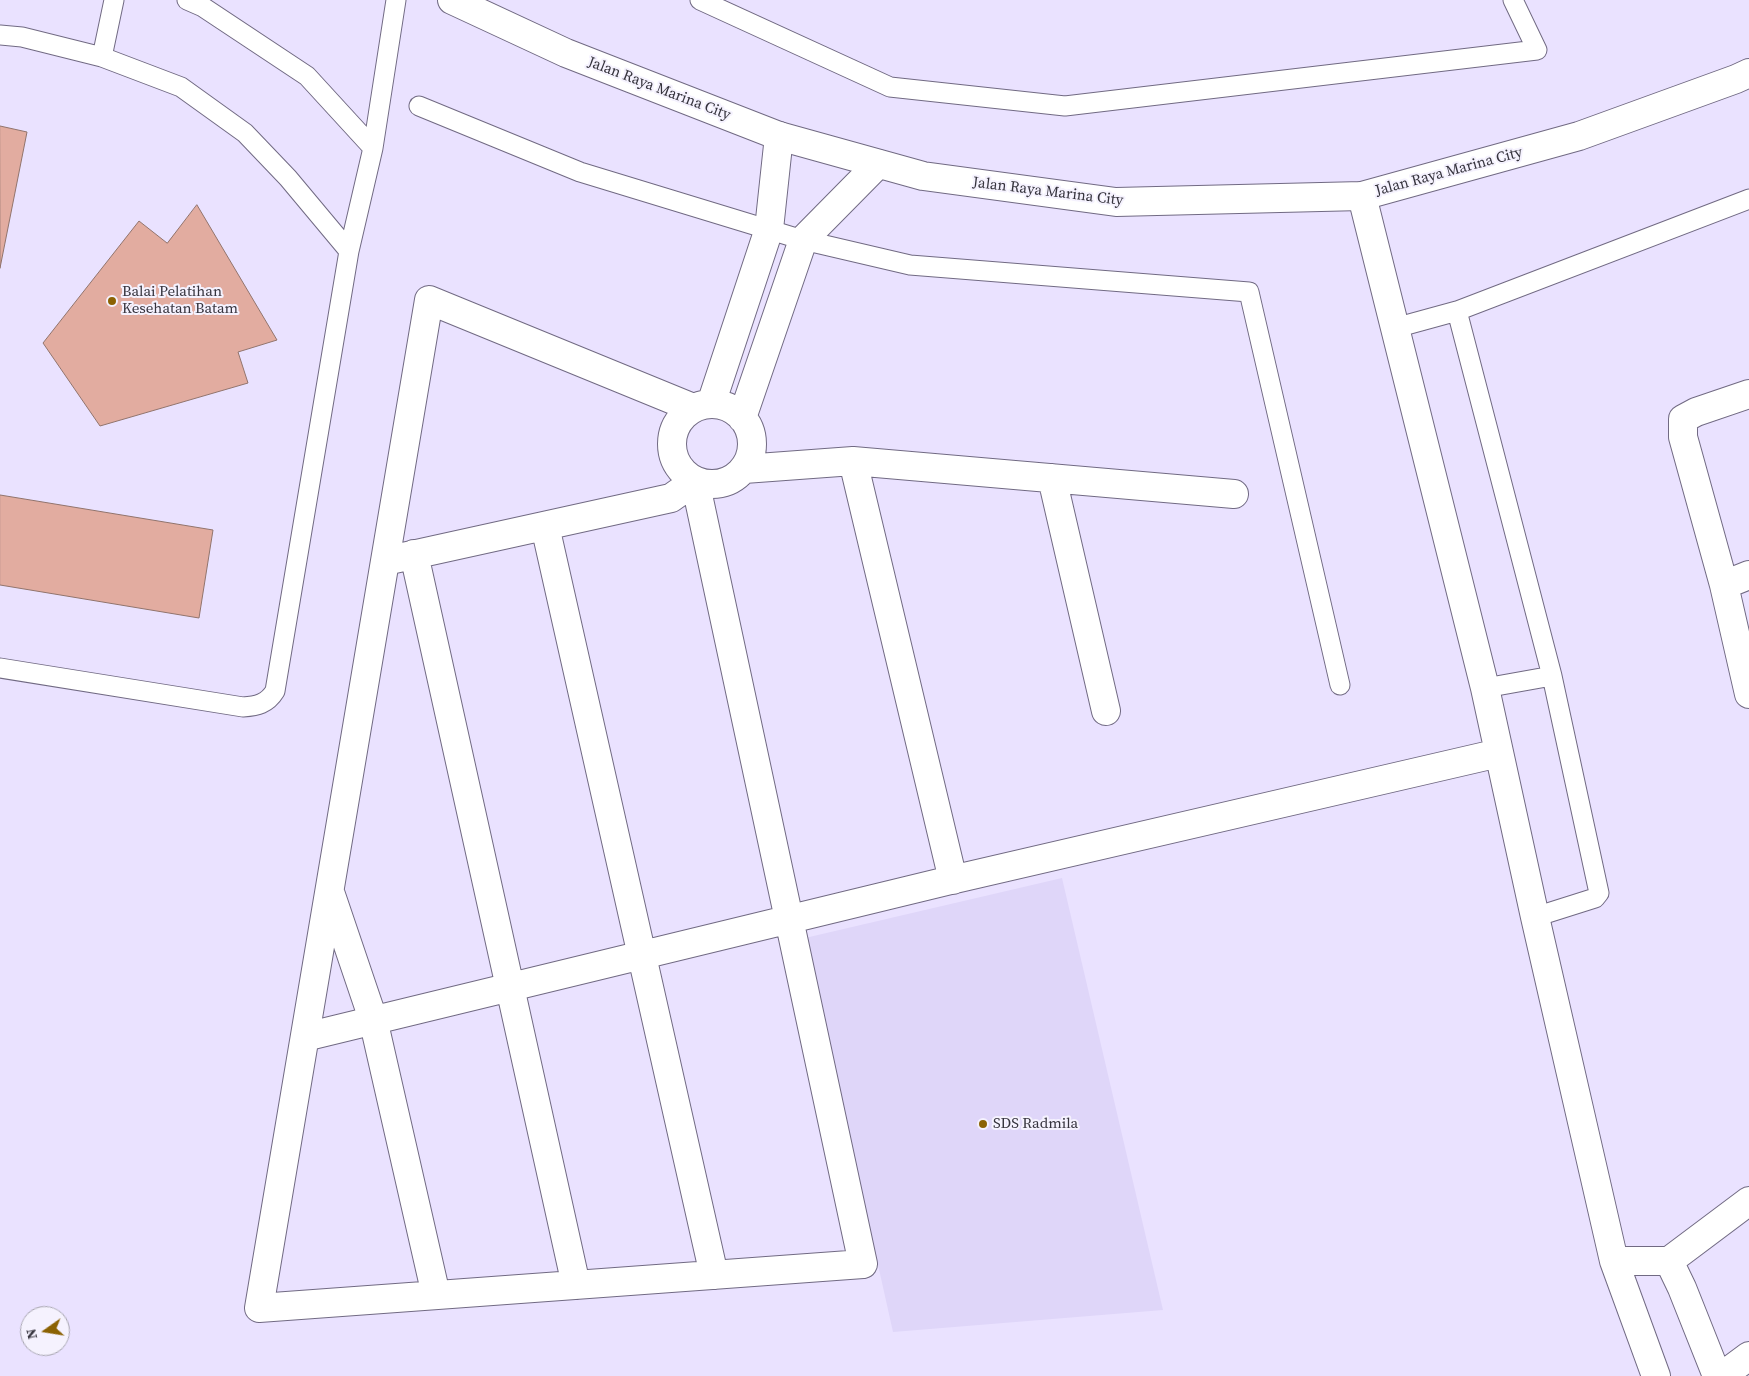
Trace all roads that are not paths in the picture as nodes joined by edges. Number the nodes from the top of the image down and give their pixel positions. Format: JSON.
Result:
{"nodes":[{"id":1,"x":114,"y":0,"type":"edge"},
{"id":2,"x":188,"y":0,"type":"edge"},
{"id":3,"x":396,"y":0,"type":"edge"},
{"id":4,"x":452,"y":0,"type":"edge"},
{"id":5,"x":700,"y":0,"type":"edge"},
{"id":6,"x":1512,"y":0,"type":"edge"},
{"id":7,"x":0,"y":35,"type":"edge"},
{"id":8,"x":102,"y":57,"type":"junction"},
{"id":9,"x":1747,"y":78,"type":"edge"},
{"id":10,"x":419,"y":106,"type":"dead end"},
{"id":11,"x":778,"y":136,"type":"junction"},
{"id":12,"x":373,"y":148,"type":"junction"},
{"id":13,"x":878,"y":164,"type":"junction"},
{"id":14,"x":1362,"y":196,"type":"junction"},
{"id":15,"x":1749,"y":199,"type":"edge"},
{"id":16,"x":769,"y":230,"type":"junction"},
{"id":17,"x":803,"y":240,"type":"junction"},
{"id":18,"x":349,"y":251,"type":"junction"},
{"id":19,"x":1457,"y":310,"type":"junction"},
{"id":20,"x":1395,"y":328,"type":"junction"},
{"id":21,"x":1749,"y":394,"type":"edge"},
{"id":22,"x":702,"y":406,"type":"junction"},
{"id":23,"x":742,"y":418,"type":"junction"},
{"id":24,"x":853,"y":461,"type":"junction"},
{"id":25,"x":744,"y":469,"type":"junction"},
{"id":26,"x":1052,"y":478,"type":"junction"},
{"id":27,"x":695,"y":482,"type":"junction"},
{"id":28,"x":1234,"y":494,"type":"dead end"},
{"id":29,"x":545,"y":526,"type":"junction"},
{"id":30,"x":414,"y":554,"type":"junction"},
{"id":31,"x":385,"y":561,"type":"junction"},
{"id":32,"x":1749,"y":575,"type":"edge"},
{"id":33,"x":1724,"y":585,"type":"junction"},
{"id":34,"x":0,"y":668,"type":"edge"},
{"id":35,"x":1552,"y":676,"type":"junction"},
{"id":36,"x":1340,"y":685,"type":"dead end"},
{"id":37,"x":1485,"y":688,"type":"junction"},
{"id":38,"x":1749,"y":694,"type":"edge"},
{"id":39,"x":1106,"y":710,"type":"dead end"},
{"id":40,"x":1499,"y":753,"type":"junction"},
{"id":41,"x":952,"y":880,"type":"junction"},
{"id":42,"x":329,"y":891,"type":"junction"},
{"id":43,"x":1534,"y":916,"type":"junction"},
{"id":44,"x":790,"y":920,"type":"junction"},
{"id":45,"x":642,"y":955,"type":"junction"},
{"id":46,"x":510,"y":986,"type":"junction"},
{"id":47,"x":373,"y":1019,"type":"junction"},
{"id":48,"x":305,"y":1037,"type":"junction"},
{"id":49,"x":1749,"y":1201,"type":"edge"},
{"id":50,"x":1614,"y":1261,"type":"junction"},
{"id":51,"x":1669,"y":1261,"type":"junction"},
{"id":52,"x":714,"y":1275,"type":"junction"},
{"id":53,"x":576,"y":1285,"type":"junction"},
{"id":54,"x":436,"y":1295,"type":"junction"},
{"id":55,"x":1749,"y":1356,"type":"edge"},
{"id":56,"x":1656,"y":1376,"type":"edge"},
{"id":57,"x":1717,"y":1376,"type":"edge"},
{"id":58,"x":1722,"y":1376,"type":"edge"}],
"edges":[{"from":1,"to":8,"type":"lane"},
{"from":2,"to":12,"type":"lane"},
{"from":3,"to":12,"type":"lane"},
{"from":4,"to":11,"type":"street","name":"Jalan Raya Marina City"},
{"from":5,"to":6,"type":"lane"},
{"from":7,"to":8,"type":"lane"},
{"from":8,"to":18,"type":"lane"},
{"from":9,"to":14,"type":"street","name":"Jalan Raya Marina City"},
{"from":10,"to":16,"type":"lane"},
{"from":11,"to":13,"type":"street","name":"Jalan Raya Marina City"},
{"from":11,"to":16,"type":"street"},
{"from":12,"to":18,"type":"lane"},
{"from":13,"to":14,"type":"street","name":"Jalan Raya Marina City"},
{"from":13,"to":17,"type":"street"},
{"from":14,"to":20,"type":"street"},
{"from":15,"to":19,"type":"lane"},
{"from":16,"to":17,"type":"lane"},
{"from":16,"to":22,"type":"street"},
{"from":17,"to":23,"type":"street"},
{"from":17,"to":36,"type":"lane"},
{"from":18,"to":34,"type":"lane"},
{"from":19,"to":20,"type":"lane"},
{"from":19,"to":35,"type":"lane"},
{"from":20,"to":37,"type":"street"},
{"from":21,"to":33,"type":"street"},
{"from":22,"to":23,"type":"street"},
{"from":22,"to":27,"type":"street"},
{"from":22,"to":31,"type":"street"},
{"from":23,"to":25,"type":"street"},
{"from":24,"to":25,"type":"street"},
{"from":24,"to":26,"type":"street"},
{"from":24,"to":41,"type":"street"},
{"from":25,"to":27,"type":"street"},
{"from":26,"to":28,"type":"street"},
{"from":26,"to":39,"type":"street"},
{"from":27,"to":29,"type":"street"},
{"from":27,"to":44,"type":"street"},
{"from":29,"to":30,"type":"street"},
{"from":29,"to":45,"type":"street"},
{"from":30,"to":31,"type":"street"},
{"from":30,"to":46,"type":"street"},
{"from":31,"to":42,"type":"street"},
{"from":32,"to":33,"type":"street"},
{"from":33,"to":38,"type":"street"},
{"from":35,"to":37,"type":"lane"},
{"from":35,"to":43,"type":"lane"},
{"from":37,"to":40,"type":"street"},
{"from":40,"to":41,"type":"street"},
{"from":40,"to":43,"type":"street"},
{"from":41,"to":44,"type":"street"},
{"from":42,"to":47,"type":"street"},
{"from":42,"to":48,"type":"street"},
{"from":43,"to":50,"type":"street"},
{"from":44,"to":45,"type":"street"},
{"from":44,"to":52,"type":"street"},
{"from":45,"to":46,"type":"street"},
{"from":45,"to":52,"type":"street"},
{"from":46,"to":47,"type":"street"},
{"from":46,"to":53,"type":"street"},
{"from":47,"to":48,"type":"street"},
{"from":47,"to":54,"type":"street"},
{"from":48,"to":54,"type":"street"},
{"from":49,"to":51,"type":"street"},
{"from":50,"to":51,"type":"street"},
{"from":50,"to":56,"type":"street"},
{"from":51,"to":57,"type":"street"},
{"from":52,"to":53,"type":"street"},
{"from":53,"to":54,"type":"street"},
{"from":55,"to":58,"type":"street"}]}
